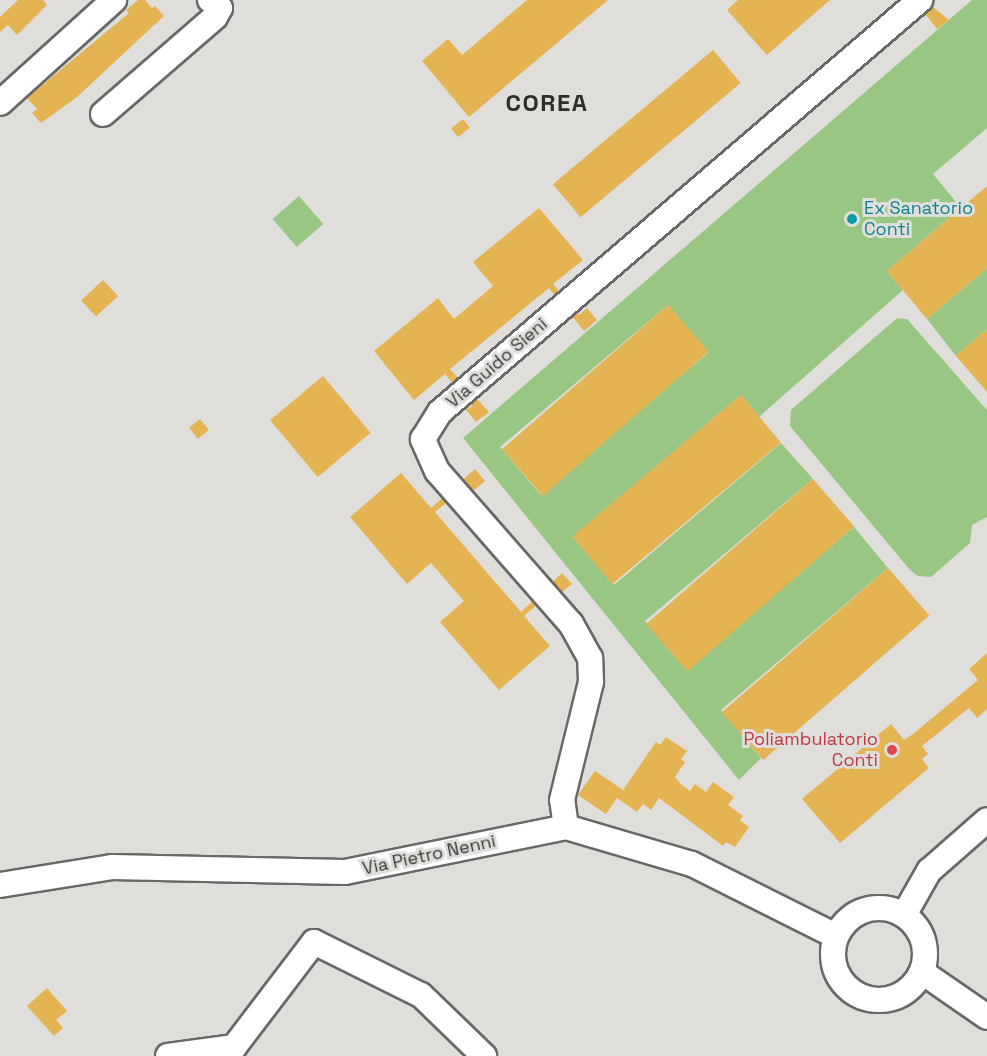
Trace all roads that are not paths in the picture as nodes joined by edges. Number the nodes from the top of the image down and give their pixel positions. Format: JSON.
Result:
{"nodes":[{"id":1,"x":114,"y":0,"type":"edge"},
{"id":2,"x":210,"y":0,"type":"edge"},
{"id":3,"x":920,"y":0,"type":"edge"},
{"id":4,"x":0,"y":103,"type":"edge"},
{"id":5,"x":103,"y":114,"type":"dead end"},
{"id":6,"x":987,"y":820,"type":"edge"},
{"id":7,"x":566,"y":827,"type":"junction"},
{"id":8,"x":0,"y":885,"type":"edge"},
{"id":9,"x":904,"y":915,"type":"junction"},
{"id":10,"x":836,"y":936,"type":"junction"},
{"id":11,"x":922,"y":972,"type":"junction"},
{"id":12,"x":987,"y":1017,"type":"edge"},
{"id":13,"x":168,"y":1056,"type":"edge"},
{"id":14,"x":484,"y":1056,"type":"edge"}],
"edges":[{"from":1,"to":4,"type":"street"},
{"from":2,"to":5,"type":"street"},
{"from":3,"to":7,"type":"street","name":"Via Guido Sieni"},
{"from":6,"to":9,"type":"street"},
{"from":7,"to":8,"type":"street","name":"Via Pietro Nenni"},
{"from":7,"to":10,"type":"street","name":"Via Pietro Nenni"},
{"from":9,"to":10,"type":"street"},
{"from":9,"to":11,"type":"street"},
{"from":10,"to":11,"type":"street"},
{"from":11,"to":12,"type":"street"},
{"from":13,"to":14,"type":"street"}]}
